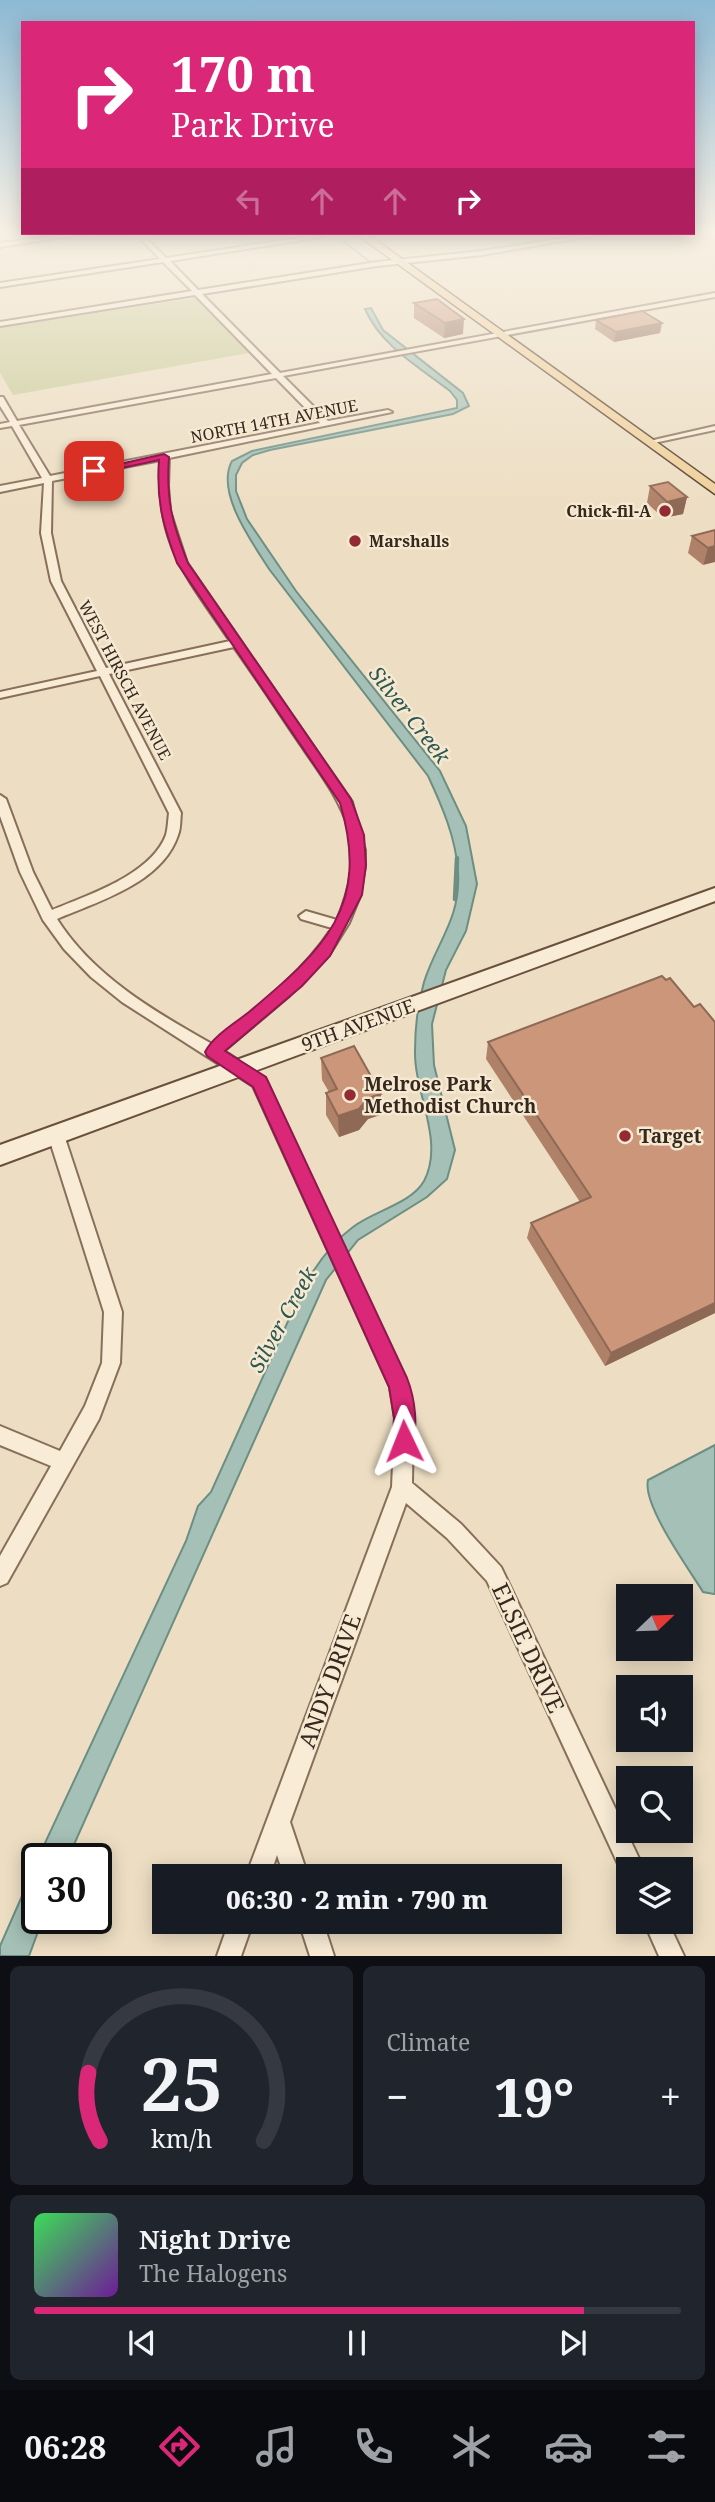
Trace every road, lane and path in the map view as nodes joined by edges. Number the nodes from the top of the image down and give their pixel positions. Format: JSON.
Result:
{"nodes":[{"id":1,"x":226,"y":322,"type":"edge"},
{"id":2,"x":484,"y":322,"type":"edge"},
{"id":3,"x":500,"y":322,"type":"edge"},
{"id":4,"x":567,"y":322,"type":"edge"},
{"id":5,"x":514,"y":332,"type":"junction"},
{"id":6,"x":500,"y":334,"type":"junction"},
{"id":7,"x":278,"y":376,"type":"junction"},
{"id":8,"x":0,"y":399,"type":"edge"},
{"id":9,"x":388,"y":412,"type":"dead end"},
{"id":10,"x":14,"y":423,"type":"junction"},
{"id":11,"x":326,"y":424,"type":"junction"},
{"id":12,"x":0,"y":426,"type":"edge"},
{"id":13,"x":715,"y":428,"type":"edge"},
{"id":14,"x":665,"y":439,"type":"junction"},
{"id":15,"x":649,"y":442,"type":"junction"},
{"id":16,"x":164,"y":457,"type":"junction"},
{"id":17,"x":715,"y":475,"type":"edge"},
{"id":18,"x":48,"y":480,"type":"junction"},
{"id":19,"x":0,"y":489,"type":"edge"},
{"id":20,"x":715,"y":490,"type":"edge"},
{"id":21,"x":237,"y":643,"type":"junction"},
{"id":22,"x":104,"y":674,"type":"junction"},
{"id":23,"x":0,"y":695,"type":"edge"},
{"id":24,"x":0,"y":799,"type":"edge"},
{"id":25,"x":715,"y":894,"type":"edge"},
{"id":26,"x":306,"y":916,"type":"dead end"},
{"id":27,"x":48,"y":917,"type":"junction"},
{"id":28,"x":339,"y":925,"type":"junction"},
{"id":29,"x":213,"y":1052,"type":"junction"},
{"id":30,"x":241,"y":1068,"type":"junction"},
{"id":31,"x":56,"y":1135,"type":"junction"},
{"id":32,"x":4,"y":1148,"type":"edge"},
{"id":33,"x":0,"y":1435,"type":"edge"},
{"id":34,"x":64,"y":1462,"type":"junction"},
{"id":35,"x":402,"y":1487,"type":"junction"},
{"id":36,"x":0,"y":1576,"type":"edge"},
{"id":37,"x":278,"y":1821,"type":"junction"},
{"id":38,"x":626,"y":1857,"type":"edge"},
{"id":39,"x":262,"y":1864,"type":"edge"},
{"id":40,"x":292,"y":1864,"type":"edge"},
{"id":41,"x":237,"y":1934,"type":"edge"},
{"id":42,"x":315,"y":1934,"type":"edge"},
{"id":43,"x":662,"y":1934,"type":"edge"},
{"id":44,"x":229,"y":1956,"type":"edge"},
{"id":45,"x":322,"y":1956,"type":"edge"},
{"id":46,"x":672,"y":1956,"type":"edge"}],
"edges":[{"from":1,"to":7,"type":"street"},
{"from":2,"to":6,"type":"main road"},
{"from":3,"to":5,"type":"main road"},
{"from":4,"to":5,"type":"street"},
{"from":5,"to":6,"type":"street"},
{"from":5,"to":14,"type":"main road"},
{"from":6,"to":7,"type":"street"},
{"from":6,"to":15,"type":"main road"},
{"from":7,"to":10,"type":"street"},
{"from":7,"to":11,"type":"street"},
{"from":8,"to":10,"type":"street"},
{"from":9,"to":11,"type":"street","name":"NORTH 14TH AVENUE"},
{"from":10,"to":12,"type":"street"},
{"from":10,"to":18,"type":"street"},
{"from":11,"to":16,"type":"street","name":"NORTH 14TH AVENUE"},
{"from":13,"to":14,"type":"street"},
{"from":14,"to":15,"type":"street"},
{"from":14,"to":17,"type":"main road"},
{"from":15,"to":20,"type":"main road"},
{"from":16,"to":18,"type":"street","name":"NORTH 14TH AVENUE"},
{"from":16,"to":21,"type":"street"},
{"from":18,"to":19,"type":"street","name":"NORTH 14TH AVENUE"},
{"from":18,"to":22,"type":"street","name":"WEST HIRSCH AVENUE"},
{"from":21,"to":22,"type":"street"},
{"from":21,"to":28,"type":"street"},
{"from":22,"to":23,"type":"street"},
{"from":22,"to":27,"type":"street","name":"WEST HIRSCH AVENUE"},
{"from":24,"to":27,"type":"street"},
{"from":25,"to":30,"type":"street","name":"9TH AVENUE"},
{"from":26,"to":28,"type":"street"},
{"from":27,"to":29,"type":"street"},
{"from":28,"to":29,"type":"street"},
{"from":29,"to":30,"type":"street"},
{"from":30,"to":31,"type":"street","name":"9TH AVENUE"},
{"from":30,"to":35,"type":"street"},
{"from":31,"to":32,"type":"street","name":"9TH AVENUE"},
{"from":31,"to":34,"type":"street"},
{"from":33,"to":34,"type":"street"},
{"from":34,"to":36,"type":"street"},
{"from":35,"to":37,"type":"street","name":"ANDY DRIVE"},
{"from":35,"to":38,"type":"street","name":"ELSIE DRIVE"},
{"from":37,"to":39,"type":"street","name":"ANDY DRIVE"},
{"from":37,"to":40,"type":"street"},
{"from":41,"to":44,"type":"street"},
{"from":42,"to":45,"type":"street"},
{"from":43,"to":46,"type":"street"}]}
